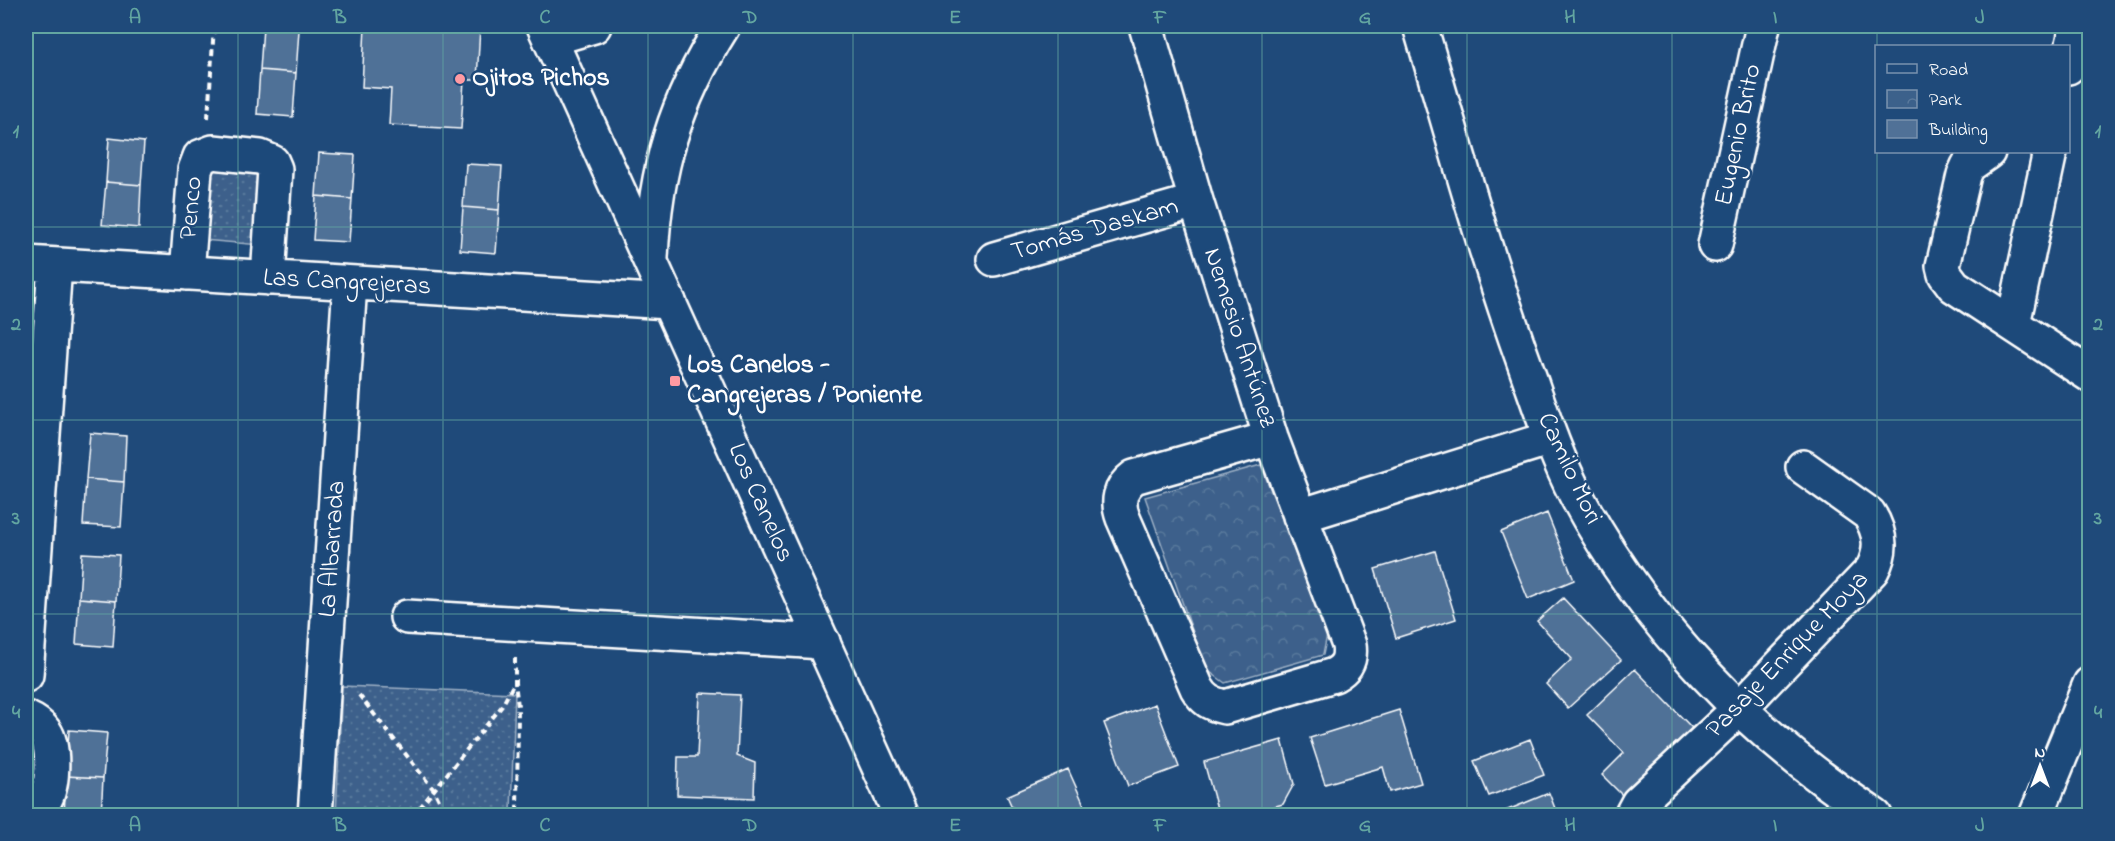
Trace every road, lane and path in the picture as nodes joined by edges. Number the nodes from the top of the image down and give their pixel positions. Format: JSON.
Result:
{"nodes":[{"id":1,"x":214,"y":26,"type":"edge"},
{"id":2,"x":594,"y":26,"type":"edge"},
{"id":3,"x":723,"y":26,"type":"edge"},
{"id":4,"x":1146,"y":26,"type":"edge"},
{"id":5,"x":1420,"y":26,"type":"edge"},
{"id":6,"x":1763,"y":26,"type":"edge"},
{"id":7,"x":2077,"y":26,"type":"edge"},
{"id":8,"x":547,"y":32,"type":"edge"},
{"id":9,"x":2070,"y":58,"type":"edge"},
{"id":10,"x":1987,"y":153,"type":"edge"},
{"id":11,"x":2050,"y":153,"type":"edge"},
{"id":12,"x":206,"y":154,"type":"junction"},
{"id":13,"x":1196,"y":201,"type":"junction"},
{"id":14,"x":1715,"y":245,"type":"dead end"},
{"id":15,"x":994,"y":260,"type":"dead end"},
{"id":16,"x":651,"y":262,"type":"junction"},
{"id":17,"x":40,"y":264,"type":"edge"},
{"id":18,"x":188,"y":273,"type":"junction"},
{"id":19,"x":268,"y":278,"type":"junction"},
{"id":20,"x":351,"y":283,"type":"junction"},
{"id":21,"x":669,"y":302,"type":"junction"},
{"id":22,"x":2013,"y":324,"type":"junction"},
{"id":23,"x":2090,"y":375,"type":"edge"},
{"id":24,"x":1271,"y":438,"type":"junction"},
{"id":25,"x":1551,"y":438,"type":"junction"},
{"id":26,"x":1803,"y":467,"type":"dead end"},
{"id":27,"x":1300,"y":516,"type":"junction"},
{"id":28,"x":407,"y":617,"type":"dead end"},
{"id":29,"x":516,"y":624,"type":"junction"},
{"id":30,"x":823,"y":642,"type":"junction"},
{"id":31,"x":326,"y":653,"type":"junction"},
{"id":32,"x":26,"y":675,"type":"edge"},
{"id":33,"x":514,"y":683,"type":"junction"},
{"id":34,"x":2090,"y":684,"type":"edge"},
{"id":35,"x":1739,"y":709,"type":"junction"},
{"id":36,"x":26,"y":718,"type":"edge"},
{"id":37,"x":434,"y":790,"type":"junction"},
{"id":38,"x":27,"y":816,"type":"edge"},
{"id":39,"x":315,"y":816,"type":"edge"},
{"id":40,"x":413,"y":816,"type":"edge"},
{"id":41,"x":447,"y":816,"type":"edge"},
{"id":42,"x":517,"y":816,"type":"edge"},
{"id":43,"x":901,"y":816,"type":"edge"},
{"id":44,"x":1631,"y":816,"type":"edge"},
{"id":45,"x":1875,"y":816,"type":"edge"},
{"id":46,"x":2036,"y":816,"type":"edge"}],
"edges":[{"from":1,"to":12,"type":"path"},
{"from":2,"to":8,"type":"street"},
{"from":3,"to":16,"type":"street"},
{"from":4,"to":13,"type":"street","name":"Nemesio Antúnez"},
{"from":5,"to":25,"type":"street","name":"Camilo Mori"},
{"from":6,"to":14,"type":"street","name":"Eugenio Brito"},
{"from":7,"to":9,"type":"street"},
{"from":8,"to":16,"type":"street","name":"Los Canelos"},
{"from":10,"to":22,"type":"street"},
{"from":11,"to":22,"type":"street"},
{"from":12,"to":18,"type":"street","name":"Penco"},
{"from":12,"to":19,"type":"street","name":"Penco"},
{"from":13,"to":15,"type":"street","name":"Tomás Daskam"},
{"from":13,"to":24,"type":"street","name":"Nemesio Antúnez"},
{"from":16,"to":21,"type":"street","name":"Los Canelos"},
{"from":17,"to":18,"type":"street","name":"Las Cangrejeras"},
{"from":17,"to":32,"type":"street"},
{"from":18,"to":19,"type":"street","name":"Las Cangrejeras"},
{"from":19,"to":20,"type":"street","name":"Las Cangrejeras"},
{"from":20,"to":21,"type":"street","name":"Las Cangrejeras"},
{"from":20,"to":31,"type":"street","name":"La Albarrada"},
{"from":21,"to":30,"type":"street","name":"Los Canelos"},
{"from":22,"to":23,"type":"street"},
{"from":24,"to":27,"type":"street","name":"Nemesio Antúnez"},
{"from":24,"to":27,"type":"street","name":"Nemesio Antúnez"},
{"from":25,"to":27,"type":"street"},
{"from":25,"to":35,"type":"street","name":"Camilo Mori"},
{"from":26,"to":35,"type":"street","name":"Pasaje Enrique Moya"},
{"from":28,"to":29,"type":"street"},
{"from":29,"to":30,"type":"street"},
{"from":29,"to":33,"type":"path"},
{"from":30,"to":43,"type":"street","name":"Los Canelos"},
{"from":31,"to":37,"type":"path"},
{"from":31,"to":39,"type":"street","name":"La Albarrada"},
{"from":33,"to":37,"type":"path"},
{"from":33,"to":42,"type":"path"},
{"from":34,"to":46,"type":"street"},
{"from":35,"to":44,"type":"street","name":"Pasaje Enrique Moya"},
{"from":35,"to":45,"type":"street","name":"Camilo Mori"},
{"from":36,"to":38,"type":"street"},
{"from":37,"to":40,"type":"path"},
{"from":37,"to":41,"type":"path"}]}
